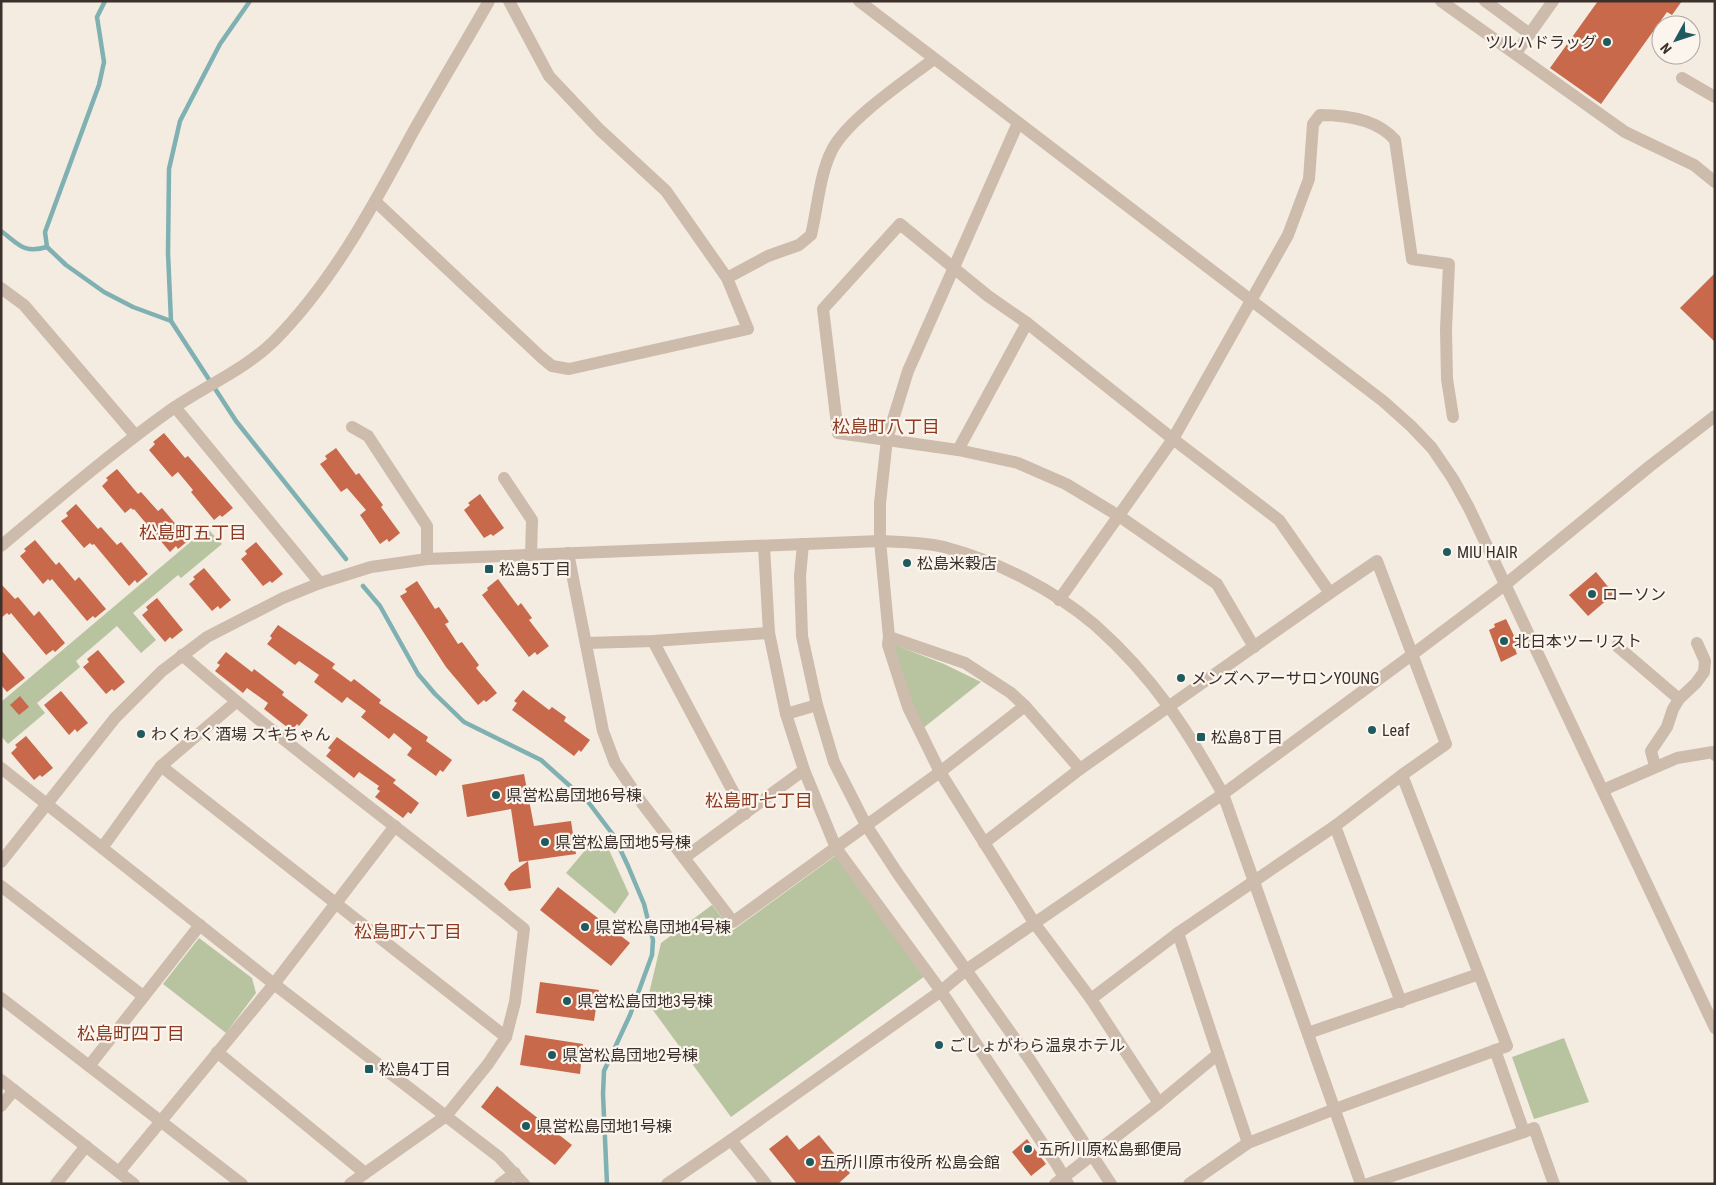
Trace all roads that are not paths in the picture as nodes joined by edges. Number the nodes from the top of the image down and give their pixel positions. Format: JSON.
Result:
{"nodes":[{"id":1,"x":490,"y":1,"type":"edge"},
{"id":2,"x":509,"y":1,"type":"edge"},
{"id":3,"x":859,"y":1,"type":"edge"},
{"id":4,"x":1441,"y":1,"type":"edge"},
{"id":5,"x":1485,"y":1,"type":"edge"},
{"id":6,"x":1553,"y":1,"type":"edge"},
{"id":7,"x":1530,"y":34,"type":"junction"},
{"id":8,"x":1516,"y":53,"type":"junction"},
{"id":9,"x":934,"y":59,"type":"junction"},
{"id":10,"x":1682,"y":78,"type":"dead end"},
{"id":11,"x":1715,"y":97,"type":"edge"},
{"id":12,"x":1018,"y":123,"type":"junction"},
{"id":13,"x":1715,"y":182,"type":"edge"},
{"id":14,"x":376,"y":202,"type":"junction"},
{"id":15,"x":954,"y":269,"type":"junction"},
{"id":16,"x":727,"y":278,"type":"junction"},
{"id":17,"x":1,"y":288,"type":"edge"},
{"id":18,"x":1252,"y":302,"type":"junction"},
{"id":19,"x":1027,"y":323,"type":"junction"},
{"id":20,"x":175,"y":407,"type":"junction"},
{"id":21,"x":1715,"y":416,"type":"edge"},
{"id":22,"x":1453,"y":417,"type":"dead end"},
{"id":23,"x":352,"y":427,"type":"dead end"},
{"id":24,"x":135,"y":435,"type":"junction"},
{"id":25,"x":887,"y":439,"type":"junction"},
{"id":26,"x":1174,"y":439,"type":"junction"},
{"id":27,"x":958,"y":450,"type":"junction"},
{"id":28,"x":504,"y":478,"type":"dead end"},
{"id":29,"x":1119,"y":516,"type":"junction"},
{"id":30,"x":880,"y":542,"type":"junction"},
{"id":31,"x":803,"y":544,"type":"junction"},
{"id":32,"x":1,"y":546,"type":"edge"},
{"id":33,"x":764,"y":546,"type":"junction"},
{"id":34,"x":568,"y":553,"type":"junction"},
{"id":35,"x":531,"y":555,"type":"junction"},
{"id":36,"x":427,"y":558,"type":"junction"},
{"id":37,"x":320,"y":582,"type":"junction"},
{"id":38,"x":1506,"y":584,"type":"junction"},
{"id":39,"x":1330,"y":593,"type":"junction"},
{"id":40,"x":1059,"y":600,"type":"junction"},
{"id":41,"x":769,"y":633,"type":"junction"},
{"id":42,"x":889,"y":637,"type":"junction"},
{"id":43,"x":653,"y":641,"type":"junction"},
{"id":44,"x":586,"y":643,"type":"junction"},
{"id":45,"x":1697,"y":643,"type":"dead end"},
{"id":46,"x":1617,"y":646,"type":"dead end"},
{"id":47,"x":1254,"y":647,"type":"junction"},
{"id":48,"x":1413,"y":654,"type":"junction"},
{"id":49,"x":182,"y":655,"type":"junction"},
{"id":50,"x":1680,"y":700,"type":"junction"},
{"id":51,"x":236,"y":702,"type":"junction"},
{"id":52,"x":817,"y":705,"type":"junction"},
{"id":53,"x":1025,"y":706,"type":"junction"},
{"id":54,"x":1169,"y":707,"type":"junction"},
{"id":55,"x":786,"y":714,"type":"junction"},
{"id":56,"x":1714,"y":753,"type":"edge"},
{"id":57,"x":161,"y":766,"type":"junction"},
{"id":58,"x":1655,"y":766,"type":"junction"},
{"id":59,"x":1,"y":768,"type":"edge"},
{"id":60,"x":1080,"y":769,"type":"junction"},
{"id":61,"x":804,"y":770,"type":"junction"},
{"id":62,"x":940,"y":772,"type":"junction"},
{"id":63,"x":1402,"y":775,"type":"junction"},
{"id":64,"x":1603,"y":790,"type":"junction"},
{"id":65,"x":1223,"y":794,"type":"junction"},
{"id":66,"x":46,"y":804,"type":"junction"},
{"id":67,"x":745,"y":814,"type":"junction"},
{"id":68,"x":866,"y":825,"type":"junction"},
{"id":69,"x":395,"y":826,"type":"junction"},
{"id":70,"x":1335,"y":826,"type":"junction"},
{"id":71,"x":984,"y":843,"type":"junction"},
{"id":72,"x":102,"y":848,"type":"junction"},
{"id":73,"x":836,"y":848,"type":"junction"},
{"id":74,"x":684,"y":858,"type":"junction"},
{"id":75,"x":1,"y":862,"type":"edge"},
{"id":76,"x":1254,"y":880,"type":"junction"},
{"id":77,"x":1,"y":886,"type":"edge"},
{"id":78,"x":336,"y":905,"type":"junction"},
{"id":79,"x":1035,"y":924,"type":"junction"},
{"id":80,"x":200,"y":925,"type":"junction"},
{"id":81,"x":1178,"y":933,"type":"junction"},
{"id":82,"x":966,"y":970,"type":"junction"},
{"id":83,"x":1479,"y":974,"type":"junction"},
{"id":84,"x":274,"y":984,"type":"junction"},
{"id":85,"x":941,"y":990,"type":"junction"},
{"id":86,"x":143,"y":996,"type":"junction"},
{"id":87,"x":1,"y":998,"type":"edge"},
{"id":88,"x":1091,"y":999,"type":"junction"},
{"id":89,"x":1401,"y":1002,"type":"junction"},
{"id":90,"x":1715,"y":1028,"type":"edge"},
{"id":91,"x":1308,"y":1033,"type":"junction"},
{"id":92,"x":506,"y":1038,"type":"junction"},
{"id":93,"x":1495,"y":1050,"type":"junction"},
{"id":94,"x":217,"y":1052,"type":"junction"},
{"id":95,"x":1218,"y":1054,"type":"junction"},
{"id":96,"x":89,"y":1066,"type":"junction"},
{"id":97,"x":1,"y":1080,"type":"edge"},
{"id":98,"x":14,"y":1090,"type":"junction"},
{"id":99,"x":1159,"y":1103,"type":"junction"},
{"id":100,"x":1,"y":1106,"type":"edge"},
{"id":101,"x":1334,"y":1109,"type":"junction"},
{"id":102,"x":446,"y":1116,"type":"junction"},
{"id":103,"x":160,"y":1122,"type":"junction"},
{"id":104,"x":1524,"y":1132,"type":"junction"},
{"id":105,"x":731,"y":1140,"type":"junction"},
{"id":106,"x":1248,"y":1143,"type":"junction"},
{"id":107,"x":86,"y":1146,"type":"junction"},
{"id":108,"x":1092,"y":1155,"type":"junction"},
{"id":109,"x":119,"y":1172,"type":"junction"},
{"id":110,"x":365,"y":1173,"type":"junction"},
{"id":111,"x":515,"y":1173,"type":"junction"},
{"id":112,"x":1062,"y":1182,"type":"edge"},
{"id":113,"x":56,"y":1184,"type":"edge"},
{"id":114,"x":134,"y":1184,"type":"edge"},
{"id":115,"x":242,"y":1184,"type":"edge"},
{"id":116,"x":350,"y":1184,"type":"edge"},
{"id":117,"x":500,"y":1184,"type":"edge"},
{"id":118,"x":524,"y":1184,"type":"edge"},
{"id":119,"x":666,"y":1184,"type":"edge"},
{"id":120,"x":766,"y":1184,"type":"edge"},
{"id":121,"x":1111,"y":1184,"type":"edge"},
{"id":122,"x":1189,"y":1184,"type":"edge"},
{"id":123,"x":1361,"y":1184,"type":"edge"},
{"id":124,"x":1368,"y":1184,"type":"edge"},
{"id":125,"x":1554,"y":1184,"type":"edge"}],
"edges":[{"from":1,"to":14,"type":"street"},
{"from":2,"to":16,"type":"street"},
{"from":3,"to":9,"type":"street"},
{"from":4,"to":8,"type":"street"},
{"from":5,"to":7,"type":"street"},
{"from":6,"to":7,"type":"street"},
{"from":7,"to":8,"type":"street"},
{"from":8,"to":13,"type":"street"},
{"from":9,"to":12,"type":"street"},
{"from":9,"to":16,"type":"street"},
{"from":10,"to":11,"type":"street"},
{"from":12,"to":15,"type":"street"},
{"from":12,"to":18,"type":"street"},
{"from":14,"to":16,"type":"street"},
{"from":14,"to":20,"type":"street"},
{"from":15,"to":19,"type":"street"},
{"from":15,"to":25,"type":"street"},
{"from":15,"to":25,"type":"street"},
{"from":17,"to":24,"type":"street"},
{"from":18,"to":22,"type":"street"},
{"from":18,"to":26,"type":"street"},
{"from":18,"to":38,"type":"street"},
{"from":19,"to":26,"type":"street"},
{"from":19,"to":27,"type":"street"},
{"from":20,"to":24,"type":"street"},
{"from":20,"to":37,"type":"street"},
{"from":21,"to":38,"type":"street"},
{"from":23,"to":36,"type":"street"},
{"from":24,"to":32,"type":"street"},
{"from":25,"to":27,"type":"street"},
{"from":25,"to":30,"type":"street"},
{"from":26,"to":29,"type":"street"},
{"from":26,"to":39,"type":"street"},
{"from":27,"to":29,"type":"street"},
{"from":28,"to":35,"type":"street"},
{"from":29,"to":40,"type":"street"},
{"from":29,"to":47,"type":"street"},
{"from":30,"to":31,"type":"street"},
{"from":30,"to":40,"type":"street"},
{"from":30,"to":42,"type":"street"},
{"from":31,"to":33,"type":"street"},
{"from":31,"to":52,"type":"street"},
{"from":33,"to":34,"type":"street"},
{"from":33,"to":41,"type":"street"},
{"from":34,"to":35,"type":"street"},
{"from":34,"to":44,"type":"street"},
{"from":35,"to":36,"type":"street"},
{"from":36,"to":37,"type":"street"},
{"from":37,"to":49,"type":"street"},
{"from":38,"to":48,"type":"street"},
{"from":38,"to":64,"type":"street"},
{"from":39,"to":47,"type":"street"},
{"from":39,"to":48,"type":"street"},
{"from":40,"to":54,"type":"street"},
{"from":41,"to":43,"type":"street"},
{"from":41,"to":55,"type":"street"},
{"from":42,"to":53,"type":"street"},
{"from":42,"to":62,"type":"street"},
{"from":43,"to":44,"type":"street"},
{"from":43,"to":67,"type":"street"},
{"from":44,"to":74,"type":"street"},
{"from":45,"to":50,"type":"street"},
{"from":46,"to":50,"type":"street"},
{"from":47,"to":54,"type":"street"},
{"from":48,"to":63,"type":"street"},
{"from":48,"to":65,"type":"street"},
{"from":49,"to":51,"type":"street"},
{"from":49,"to":66,"type":"street"},
{"from":50,"to":58,"type":"street"},
{"from":51,"to":57,"type":"street"},
{"from":51,"to":69,"type":"street"},
{"from":52,"to":55,"type":"street"},
{"from":52,"to":68,"type":"street"},
{"from":53,"to":60,"type":"street"},
{"from":53,"to":62,"type":"street"},
{"from":54,"to":60,"type":"street"},
{"from":54,"to":65,"type":"street"},
{"from":55,"to":61,"type":"street"},
{"from":56,"to":58,"type":"street"},
{"from":57,"to":72,"type":"street"},
{"from":57,"to":78,"type":"street"},
{"from":58,"to":64,"type":"street"},
{"from":59,"to":66,"type":"street"},
{"from":60,"to":71,"type":"street"},
{"from":61,"to":67,"type":"street"},
{"from":61,"to":73,"type":"street"},
{"from":62,"to":68,"type":"street"},
{"from":62,"to":71,"type":"street"},
{"from":63,"to":70,"type":"street"},
{"from":63,"to":83,"type":"street"},
{"from":64,"to":90,"type":"street"},
{"from":65,"to":76,"type":"street"},
{"from":65,"to":79,"type":"street"},
{"from":66,"to":72,"type":"street"},
{"from":66,"to":75,"type":"street"},
{"from":67,"to":74,"type":"street"},
{"from":68,"to":73,"type":"street"},
{"from":68,"to":82,"type":"street"},
{"from":69,"to":78,"type":"street"},
{"from":69,"to":92,"type":"street"},
{"from":70,"to":76,"type":"street"},
{"from":70,"to":89,"type":"street"},
{"from":71,"to":79,"type":"street"},
{"from":72,"to":80,"type":"street"},
{"from":73,"to":74,"type":"street"},
{"from":73,"to":85,"type":"street"},
{"from":76,"to":81,"type":"street"},
{"from":76,"to":91,"type":"street"},
{"from":77,"to":86,"type":"street"},
{"from":78,"to":84,"type":"street"},
{"from":78,"to":92,"type":"street"},
{"from":79,"to":82,"type":"street"},
{"from":79,"to":88,"type":"street"},
{"from":80,"to":84,"type":"street"},
{"from":80,"to":86,"type":"street"},
{"from":81,"to":88,"type":"street"},
{"from":81,"to":95,"type":"street"},
{"from":82,"to":85,"type":"street"},
{"from":82,"to":108,"type":"street"},
{"from":83,"to":89,"type":"street"},
{"from":83,"to":93,"type":"street"},
{"from":84,"to":94,"type":"street"},
{"from":84,"to":102,"type":"street"},
{"from":85,"to":105,"type":"street"},
{"from":85,"to":112,"type":"street"},
{"from":86,"to":96,"type":"street"},
{"from":87,"to":96,"type":"street"},
{"from":88,"to":99,"type":"street"},
{"from":89,"to":91,"type":"street"},
{"from":91,"to":101,"type":"street"},
{"from":92,"to":102,"type":"street"},
{"from":93,"to":101,"type":"street"},
{"from":93,"to":104,"type":"street"},
{"from":94,"to":103,"type":"street"},
{"from":94,"to":110,"type":"street"},
{"from":95,"to":99,"type":"street"},
{"from":95,"to":106,"type":"street"},
{"from":96,"to":103,"type":"street"},
{"from":97,"to":98,"type":"street"},
{"from":98,"to":100,"type":"street"},
{"from":98,"to":107,"type":"street"},
{"from":99,"to":108,"type":"street"},
{"from":101,"to":106,"type":"street"},
{"from":101,"to":123,"type":"street"},
{"from":102,"to":110,"type":"street"},
{"from":102,"to":111,"type":"street"},
{"from":103,"to":109,"type":"street"},
{"from":103,"to":115,"type":"street"},
{"from":104,"to":124,"type":"street"},
{"from":104,"to":125,"type":"street"},
{"from":105,"to":119,"type":"street"},
{"from":105,"to":120,"type":"street"},
{"from":106,"to":122,"type":"street"},
{"from":107,"to":109,"type":"street"},
{"from":107,"to":113,"type":"street"},
{"from":108,"to":112,"type":"street"},
{"from":108,"to":121,"type":"street"},
{"from":109,"to":114,"type":"street"},
{"from":110,"to":116,"type":"street"},
{"from":111,"to":117,"type":"street"},
{"from":111,"to":118,"type":"street"}]}
